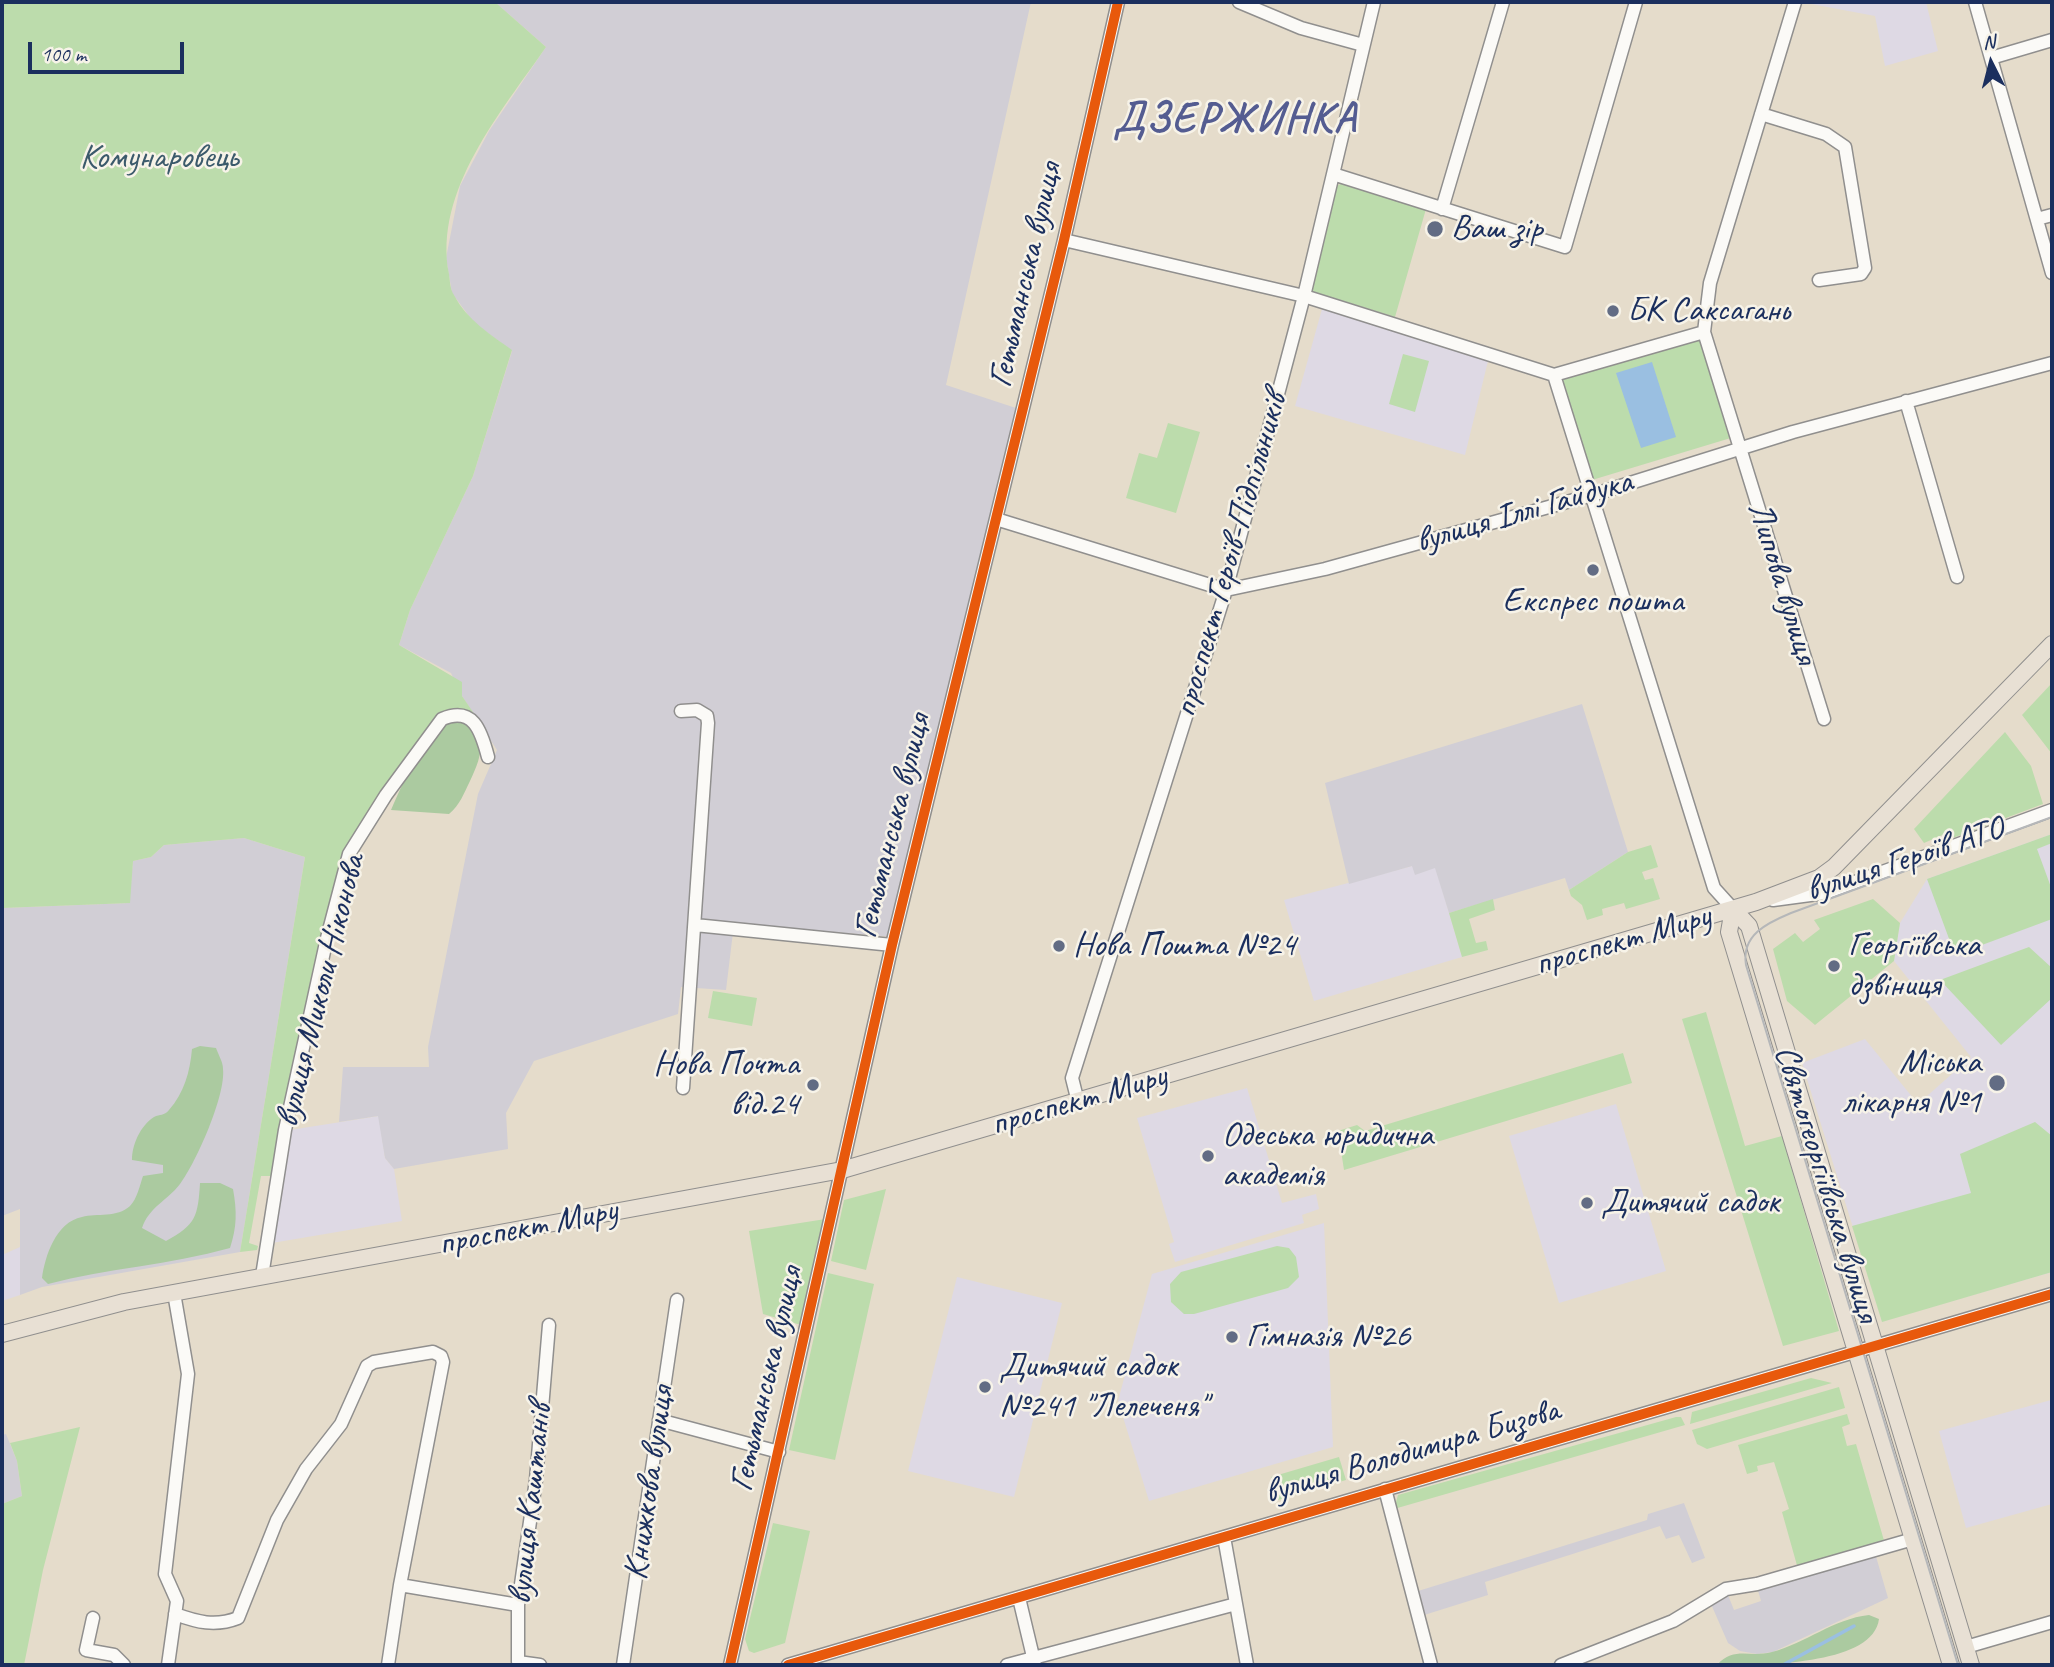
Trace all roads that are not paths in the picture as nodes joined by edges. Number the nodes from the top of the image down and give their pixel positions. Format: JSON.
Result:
{"nodes":[{"id":1,"x":1118,"y":2,"type":"edge"},
{"id":2,"x":1239,"y":2,"type":"edge"},
{"id":3,"x":1374,"y":2,"type":"edge"},
{"id":4,"x":1503,"y":2,"type":"edge"},
{"id":5,"x":1636,"y":2,"type":"edge"},
{"id":6,"x":1796,"y":2,"type":"edge"},
{"id":7,"x":1975,"y":2,"type":"edge"},
{"id":8,"x":2052,"y":40,"type":"edge"},
{"id":9,"x":1363,"y":45,"type":"junction"},
{"id":10,"x":1991,"y":58,"type":"junction"},
{"id":11,"x":1761,"y":114,"type":"junction"},
{"id":12,"x":1332,"y":174,"type":"junction"},
{"id":13,"x":1442,"y":209,"type":"junction"},
{"id":14,"x":2052,"y":215,"type":"edge"},
{"id":15,"x":2038,"y":219,"type":"junction"},
{"id":16,"x":1063,"y":240,"type":"junction"},
{"id":17,"x":2052,"y":272,"type":"edge"},
{"id":18,"x":1819,"y":280,"type":"dead end"},
{"id":19,"x":1304,"y":296,"type":"junction"},
{"id":20,"x":1704,"y":332,"type":"junction"},
{"id":21,"x":2052,"y":363,"type":"edge"},
{"id":22,"x":1554,"y":375,"type":"junction"},
{"id":23,"x":1906,"y":401,"type":"junction"},
{"id":24,"x":1740,"y":447,"type":"junction"},
{"id":25,"x":1592,"y":495,"type":"junction"},
{"id":26,"x":996,"y":519,"type":"junction"},
{"id":27,"x":1958,"y":577,"type":"dead end"},
{"id":28,"x":1226,"y":590,"type":"junction"},
{"id":29,"x":2052,"y":643,"type":"edge"},
{"id":30,"x":681,"y":711,"type":"dead end"},
{"id":31,"x":1824,"y":719,"type":"dead end"},
{"id":32,"x":488,"y":757,"type":"dead end"},
{"id":33,"x":2052,"y":810,"type":"edge"},
{"id":34,"x":1756,"y":902,"type":"junction"},
{"id":35,"x":1733,"y":909,"type":"junction"},
{"id":36,"x":695,"y":925,"type":"junction"},
{"id":37,"x":892,"y":945,"type":"junction"},
{"id":38,"x":683,"y":1088,"type":"dead end"},
{"id":39,"x":1078,"y":1102,"type":"junction"},
{"id":40,"x":842,"y":1170,"type":"junction"},
{"id":41,"x":262,"y":1276,"type":"junction"},
{"id":42,"x":174,"y":1293,"type":"junction"},
{"id":43,"x":2052,"y":1294,"type":"edge"},
{"id":44,"x":677,"y":1300,"type":"dead end"},
{"id":45,"x":549,"y":1325,"type":"dead end"},
{"id":46,"x":2,"y":1334,"type":"edge"},
{"id":47,"x":1875,"y":1345,"type":"junction"},
{"id":48,"x":1856,"y":1351,"type":"junction"},
{"id":49,"x":659,"y":1420,"type":"junction"},
{"id":50,"x":779,"y":1452,"type":"junction"},
{"id":51,"x":1385,"y":1489,"type":"junction"},
{"id":52,"x":1224,"y":1537,"type":"junction"},
{"id":53,"x":1913,"y":1539,"type":"junction"},
{"id":54,"x":400,"y":1585,"type":"junction"},
{"id":55,"x":1018,"y":1598,"type":"junction"},
{"id":56,"x":1236,"y":1604,"type":"junction"},
{"id":57,"x":518,"y":1605,"type":"junction"},
{"id":58,"x":175,"y":1614,"type":"junction"},
{"id":59,"x":93,"y":1618,"type":"dead end"},
{"id":60,"x":2052,"y":1622,"type":"edge"},
{"id":61,"x":1966,"y":1647,"type":"junction"},
{"id":62,"x":824,"y":1660,"type":"edge"},
{"id":63,"x":1034,"y":1662,"type":"edge"},
{"id":64,"x":124,"y":1665,"type":"edge"},
{"id":65,"x":168,"y":1665,"type":"edge"},
{"id":66,"x":388,"y":1665,"type":"edge"},
{"id":67,"x":540,"y":1665,"type":"edge"},
{"id":68,"x":622,"y":1665,"type":"edge"},
{"id":69,"x":730,"y":1665,"type":"edge"},
{"id":70,"x":788,"y":1665,"type":"edge"},
{"id":71,"x":1007,"y":1665,"type":"edge"},
{"id":72,"x":1247,"y":1665,"type":"edge"},
{"id":73,"x":1431,"y":1665,"type":"edge"},
{"id":74,"x":1561,"y":1665,"type":"edge"},
{"id":75,"x":1951,"y":1665,"type":"edge"},
{"id":76,"x":1971,"y":1665,"type":"edge"}],
"edges":[{"from":1,"to":16,"type":"street","name":"Гетьманська вулиця"},
{"from":2,"to":9,"type":"street"},
{"from":3,"to":9,"type":"street","name":"проспект Героїв-Підпільників"},
{"from":4,"to":13,"type":"street"},
{"from":5,"to":13,"type":"street"},
{"from":6,"to":11,"type":"street"},
{"from":7,"to":10,"type":"street"},
{"from":8,"to":10,"type":"street"},
{"from":9,"to":12,"type":"street","name":"проспект Героїв-Підпільників"},
{"from":10,"to":15,"type":"street"},
{"from":11,"to":18,"type":"street"},
{"from":11,"to":20,"type":"street"},
{"from":12,"to":13,"type":"street"},
{"from":12,"to":19,"type":"street","name":"проспект Героїв-Підпільників"},
{"from":14,"to":15,"type":"street"},
{"from":15,"to":17,"type":"street"},
{"from":16,"to":19,"type":"street"},
{"from":16,"to":26,"type":"street","name":"Гетьманська вулиця"},
{"from":19,"to":22,"type":"street"},
{"from":19,"to":28,"type":"street","name":"проспект Героїв-Підпільників"},
{"from":20,"to":22,"type":"street"},
{"from":20,"to":24,"type":"street","name":"Липова вулиця"},
{"from":21,"to":23,"type":"street","name":"вулиця Іллі Гайдука"},
{"from":22,"to":25,"type":"street","name":"Святогеоргіївська вулиця"},
{"from":23,"to":24,"type":"street","name":"вулиця Іллі Гайдука"},
{"from":23,"to":27,"type":"street"},
{"from":24,"to":25,"type":"street","name":"вулиця Іллі Гайдука"},
{"from":24,"to":31,"type":"street","name":"Липова вулиця"},
{"from":25,"to":28,"type":"street","name":"вулиця Іллі Гайдука"},
{"from":25,"to":35,"type":"street","name":"Святогеоргіївська вулиця"},
{"from":26,"to":28,"type":"street","name":"вулиця Іллі Гайдука"},
{"from":26,"to":37,"type":"street","name":"Гетьманська вулиця"},
{"from":28,"to":39,"type":"street","name":"проспект Героїв-Підпільників"},
{"from":29,"to":34,"type":"main road","name":"проспект Миру"},
{"from":30,"to":36,"type":"street"},
{"from":32,"to":41,"type":"street","name":"вулиця Миколи Ніконова"},
{"from":33,"to":34,"type":"street","name":"вулиця Героїв АТО"},
{"from":34,"to":35,"type":"main road","name":"проспект Миру"},
{"from":35,"to":39,"type":"main road","name":"проспект Миру"},
{"from":35,"to":47,"type":"main road","name":"Святогеоргіївська вулиця"},
{"from":35,"to":48,"type":"main road","name":"Святогеоргіївська вулиця"},
{"from":36,"to":37,"type":"street"},
{"from":36,"to":38,"type":"street"},
{"from":37,"to":40,"type":"street","name":"Гетьманська вулиця"},
{"from":39,"to":40,"type":"main road","name":"проспект Миру"},
{"from":40,"to":41,"type":"main road","name":"проспект Миру"},
{"from":40,"to":50,"type":"street","name":"Гетьманська вулиця"},
{"from":41,"to":42,"type":"main road","name":"проспект Миру"},
{"from":42,"to":46,"type":"main road","name":"проспект Миру"},
{"from":42,"to":58,"type":"street"},
{"from":43,"to":47,"type":"street","name":"вулиця Володимира Бизова"},
{"from":44,"to":49,"type":"street","name":"Книжкова вулиця"},
{"from":45,"to":57,"type":"street","name":"вулиця Каштанів"},
{"from":47,"to":48,"type":"street","name":"вулиця Володимира Бизова"},
{"from":47,"to":61,"type":"main road","name":"Святогеоргіївська вулиця"},
{"from":48,"to":51,"type":"street","name":"вулиця Володимира Бизова"},
{"from":48,"to":53,"type":"main road","name":"Святогеоргіївська вулиця"},
{"from":49,"to":50,"type":"street"},
{"from":49,"to":68,"type":"street","name":"Книжкова вулиця"},
{"from":50,"to":69,"type":"street","name":"Гетьманська вулиця"},
{"from":51,"to":52,"type":"street","name":"вулиця Володимира Бизова"},
{"from":51,"to":73,"type":"street"},
{"from":52,"to":55,"type":"street","name":"вулиця Володимира Бизова"},
{"from":52,"to":56,"type":"street"},
{"from":53,"to":74,"type":"street"},
{"from":53,"to":75,"type":"main road","name":"Святогеоргіївська вулиця"},
{"from":54,"to":57,"type":"street"},
{"from":54,"to":58,"type":"street"},
{"from":54,"to":66,"type":"street"},
{"from":55,"to":62,"type":"street","name":"вулиця Володимира Бизова"},
{"from":55,"to":63,"type":"street"},
{"from":56,"to":63,"type":"street"},
{"from":56,"to":72,"type":"street"},
{"from":57,"to":67,"type":"street","name":"вулиця Каштанів"},
{"from":58,"to":65,"type":"street"},
{"from":59,"to":64,"type":"street"},
{"from":60,"to":61,"type":"street"},
{"from":61,"to":76,"type":"main road","name":"Святогеоргіївська вулиця"},
{"from":62,"to":70,"type":"street","name":"вулиця Володимира Бизова"},
{"from":63,"to":71,"type":"street"}]}
